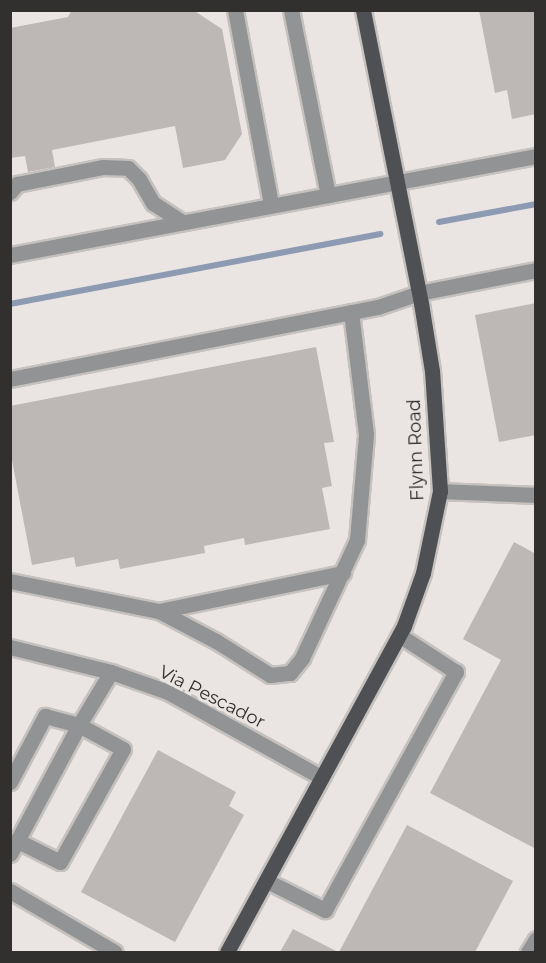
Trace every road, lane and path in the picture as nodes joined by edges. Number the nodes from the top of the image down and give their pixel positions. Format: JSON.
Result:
{"nodes":[{"id":1,"x":235,"y":10,"type":"edge"},
{"id":2,"x":291,"y":10,"type":"edge"},
{"id":3,"x":363,"y":10,"type":"edge"},
{"id":4,"x":536,"y":156,"type":"edge"},
{"id":5,"x":397,"y":183,"type":"junction"},
{"id":6,"x":10,"y":192,"type":"edge"},
{"id":7,"x":328,"y":195,"type":"junction"},
{"id":8,"x":271,"y":205,"type":"junction"},
{"id":9,"x":181,"y":221,"type":"junction"},
{"id":10,"x":10,"y":255,"type":"edge"},
{"id":11,"x":536,"y":270,"type":"edge"},
{"id":12,"x":419,"y":293,"type":"junction"},
{"id":13,"x":351,"y":312,"type":"junction"},
{"id":14,"x":10,"y":379,"type":"edge"},
{"id":15,"x":440,"y":491,"type":"junction"},
{"id":16,"x":536,"y":495,"type":"edge"},
{"id":17,"x":343,"y":573,"type":"junction"},
{"id":18,"x":10,"y":580,"type":"edge"},
{"id":19,"x":159,"y":612,"type":"junction"},
{"id":20,"x":399,"y":635,"type":"junction"},
{"id":21,"x":10,"y":647,"type":"edge"},
{"id":22,"x":111,"y":672,"type":"junction"},
{"id":23,"x":79,"y":725,"type":"junction"},
{"id":24,"x":321,"y":777,"type":"junction"},
{"id":25,"x":10,"y":782,"type":"edge"},
{"id":26,"x":14,"y":848,"type":"edge"},
{"id":27,"x":267,"y":881,"type":"junction"},
{"id":28,"x":10,"y":891,"type":"edge"},
{"id":29,"x":536,"y":939,"type":"edge"},
{"id":30,"x":115,"y":952,"type":"edge"},
{"id":31,"x":227,"y":952,"type":"edge"},
{"id":32,"x":528,"y":952,"type":"edge"}],
"edges":[{"from":1,"to":8,"type":"street"},
{"from":2,"to":7,"type":"street"},
{"from":3,"to":5,"type":"main road","name":"Flynn Road"},
{"from":4,"to":5,"type":"street"},
{"from":5,"to":7,"type":"street"},
{"from":5,"to":12,"type":"main road","name":"Flynn Road"},
{"from":6,"to":9,"type":"street"},
{"from":7,"to":8,"type":"street"},
{"from":8,"to":9,"type":"street"},
{"from":9,"to":10,"type":"street"},
{"from":11,"to":12,"type":"street"},
{"from":12,"to":13,"type":"street"},
{"from":12,"to":15,"type":"main road","name":"Flynn Road"},
{"from":13,"to":14,"type":"street"},
{"from":13,"to":17,"type":"street"},
{"from":15,"to":16,"type":"street"},
{"from":15,"to":20,"type":"main road","name":"Flynn Road"},
{"from":17,"to":19,"type":"street"},
{"from":17,"to":19,"type":"street"},
{"from":18,"to":19,"type":"street"},
{"from":20,"to":24,"type":"main road","name":"Flynn Road"},
{"from":20,"to":27,"type":"street"},
{"from":21,"to":22,"type":"street","name":"Via Pescador"},
{"from":22,"to":23,"type":"street"},
{"from":22,"to":24,"type":"street","name":"Via Pescador"},
{"from":23,"to":25,"type":"street"},
{"from":23,"to":26,"type":"street"},
{"from":23,"to":26,"type":"street"},
{"from":24,"to":27,"type":"main road","name":"Flynn Road"},
{"from":27,"to":31,"type":"main road","name":"Flynn Road"},
{"from":28,"to":30,"type":"street"},
{"from":29,"to":32,"type":"street"}]}
